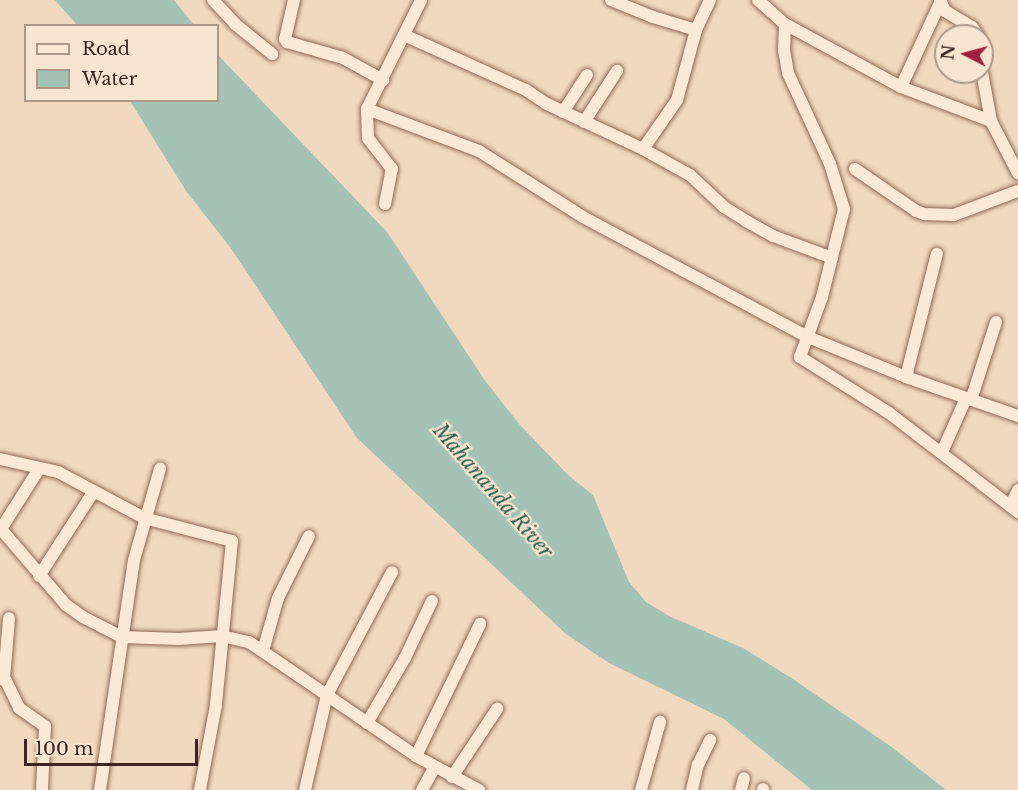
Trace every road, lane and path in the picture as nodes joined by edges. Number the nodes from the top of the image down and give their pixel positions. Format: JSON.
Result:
{"nodes":[{"id":1,"x":213,"y":0,"type":"edge"},
{"id":2,"x":294,"y":0,"type":"edge"},
{"id":3,"x":421,"y":0,"type":"edge"},
{"id":4,"x":611,"y":0,"type":"edge"},
{"id":5,"x":710,"y":0,"type":"edge"},
{"id":6,"x":758,"y":0,"type":"edge"},
{"id":7,"x":940,"y":1,"type":"edge"},
{"id":8,"x":784,"y":24,"type":"junction"},
{"id":9,"x":967,"y":24,"type":"edge"},
{"id":10,"x":696,"y":30,"type":"junction"},
{"id":11,"x":404,"y":35,"type":"junction"},
{"id":12,"x":272,"y":54,"type":"dead end"},
{"id":13,"x":617,"y":71,"type":"dead end"},
{"id":14,"x":587,"y":75,"type":"dead end"},
{"id":15,"x":383,"y":80,"type":"junction"},
{"id":16,"x":984,"y":84,"type":"edge"},
{"id":17,"x":902,"y":87,"type":"junction"},
{"id":18,"x":367,"y":109,"type":"junction"},
{"id":19,"x":563,"y":112,"type":"junction"},
{"id":20,"x":584,"y":122,"type":"junction"},
{"id":21,"x":991,"y":122,"type":"junction"},
{"id":22,"x":643,"y":149,"type":"junction"},
{"id":23,"x":855,"y":169,"type":"dead end"},
{"id":24,"x":1018,"y":173,"type":"edge"},
{"id":25,"x":1018,"y":191,"type":"edge"},
{"id":26,"x":385,"y":204,"type":"dead end"},
{"id":27,"x":937,"y":254,"type":"dead end"},
{"id":28,"x":832,"y":258,"type":"junction"},
{"id":29,"x":996,"y":322,"type":"dead end"},
{"id":30,"x":808,"y":337,"type":"junction"},
{"id":31,"x":906,"y":377,"type":"junction"},
{"id":32,"x":968,"y":399,"type":"junction"},
{"id":33,"x":1018,"y":416,"type":"edge"},
{"id":34,"x":942,"y":452,"type":"junction"},
{"id":35,"x":0,"y":459,"type":"edge"},
{"id":36,"x":39,"y":469,"type":"junction"},
{"id":37,"x":160,"y":469,"type":"dead end"},
{"id":38,"x":1018,"y":490,"type":"edge"},
{"id":39,"x":94,"y":491,"type":"junction"},
{"id":40,"x":1014,"y":509,"type":"edge"},
{"id":41,"x":144,"y":518,"type":"junction"},
{"id":42,"x":1,"y":528,"type":"edge"},
{"id":43,"x":309,"y":536,"type":"dead end"},
{"id":44,"x":392,"y":572,"type":"dead end"},
{"id":45,"x":39,"y":576,"type":"junction"},
{"id":46,"x":432,"y":601,"type":"dead end"},
{"id":47,"x":9,"y":618,"type":"dead end"},
{"id":48,"x":480,"y":624,"type":"dead end"},
{"id":49,"x":222,"y":636,"type":"junction"},
{"id":50,"x":122,"y":638,"type":"junction"},
{"id":51,"x":263,"y":651,"type":"junction"},
{"id":52,"x":2,"y":678,"type":"edge"},
{"id":53,"x":327,"y":695,"type":"junction"},
{"id":54,"x":497,"y":709,"type":"dead end"},
{"id":55,"x":660,"y":722,"type":"dead end"},
{"id":56,"x":368,"y":723,"type":"junction"},
{"id":57,"x":710,"y":740,"type":"dead end"},
{"id":58,"x":416,"y":756,"type":"junction"},
{"id":59,"x":435,"y":768,"type":"junction"},
{"id":60,"x":452,"y":777,"type":"junction"},
{"id":61,"x":42,"y":790,"type":"edge"},
{"id":62,"x":100,"y":790,"type":"edge"},
{"id":63,"x":200,"y":790,"type":"edge"},
{"id":64,"x":305,"y":790,"type":"edge"},
{"id":65,"x":422,"y":790,"type":"edge"},
{"id":66,"x":479,"y":790,"type":"edge"},
{"id":67,"x":641,"y":790,"type":"edge"},
{"id":68,"x":692,"y":790,"type":"edge"}],
"edges":[{"from":1,"to":12,"type":"street"},
{"from":2,"to":15,"type":"street"},
{"from":3,"to":11,"type":"street"},
{"from":4,"to":10,"type":"street"},
{"from":5,"to":10,"type":"street"},
{"from":6,"to":8,"type":"street"},
{"from":7,"to":9,"type":"street"},
{"from":7,"to":17,"type":"street"},
{"from":8,"to":17,"type":"street"},
{"from":8,"to":28,"type":"street"},
{"from":10,"to":22,"type":"street"},
{"from":11,"to":15,"type":"street"},
{"from":11,"to":19,"type":"street"},
{"from":13,"to":20,"type":"street"},
{"from":14,"to":19,"type":"street"},
{"from":15,"to":18,"type":"street"},
{"from":16,"to":21,"type":"street"},
{"from":17,"to":21,"type":"street"},
{"from":18,"to":26,"type":"street"},
{"from":18,"to":30,"type":"street"},
{"from":19,"to":20,"type":"street"},
{"from":20,"to":22,"type":"street"},
{"from":21,"to":24,"type":"street"},
{"from":22,"to":28,"type":"street"},
{"from":23,"to":25,"type":"street"},
{"from":27,"to":31,"type":"street"},
{"from":28,"to":30,"type":"street"},
{"from":29,"to":32,"type":"street"},
{"from":30,"to":31,"type":"street"},
{"from":30,"to":34,"type":"street"},
{"from":31,"to":32,"type":"street"},
{"from":32,"to":33,"type":"street"},
{"from":32,"to":34,"type":"street"},
{"from":34,"to":40,"type":"street"},
{"from":35,"to":36,"type":"street"},
{"from":36,"to":39,"type":"street"},
{"from":36,"to":42,"type":"street"},
{"from":37,"to":41,"type":"street"},
{"from":38,"to":40,"type":"street"},
{"from":39,"to":41,"type":"street"},
{"from":39,"to":45,"type":"street"},
{"from":41,"to":49,"type":"street"},
{"from":41,"to":50,"type":"street"},
{"from":42,"to":45,"type":"street"},
{"from":43,"to":51,"type":"street"},
{"from":44,"to":53,"type":"street"},
{"from":45,"to":50,"type":"street"},
{"from":46,"to":56,"type":"street"},
{"from":47,"to":52,"type":"street"},
{"from":48,"to":58,"type":"street"},
{"from":49,"to":50,"type":"street"},
{"from":49,"to":51,"type":"street"},
{"from":49,"to":63,"type":"street"},
{"from":50,"to":62,"type":"street"},
{"from":51,"to":53,"type":"street"},
{"from":52,"to":61,"type":"street"},
{"from":53,"to":56,"type":"street"},
{"from":53,"to":64,"type":"street"},
{"from":54,"to":60,"type":"street"},
{"from":55,"to":67,"type":"street"},
{"from":56,"to":58,"type":"street"},
{"from":57,"to":68,"type":"street"},
{"from":58,"to":59,"type":"street"},
{"from":59,"to":60,"type":"street"},
{"from":59,"to":65,"type":"street"},
{"from":60,"to":66,"type":"street"}]}
